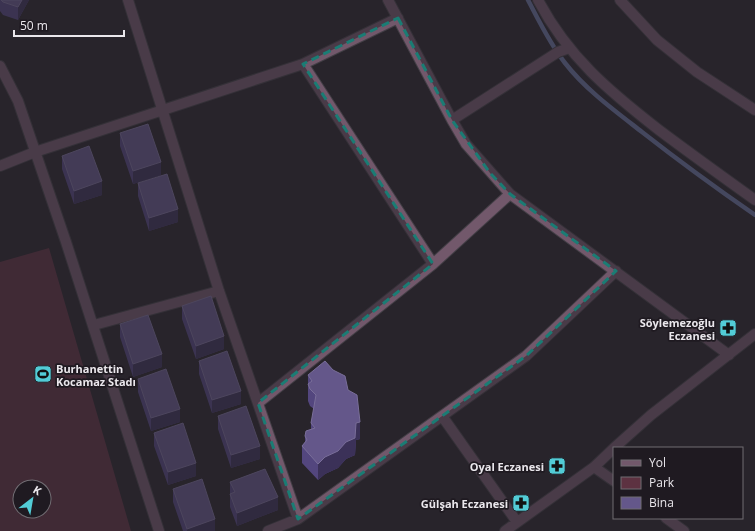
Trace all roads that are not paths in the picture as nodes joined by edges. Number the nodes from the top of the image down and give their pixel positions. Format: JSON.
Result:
{"nodes":[{"id":1,"x":128,"y":0,"type":"edge"},
{"id":2,"x":388,"y":0,"type":"edge"},
{"id":3,"x":538,"y":0,"type":"edge"},
{"id":4,"x":620,"y":0,"type":"edge"},
{"id":5,"x":398,"y":18,"type":"junction"},
{"id":6,"x":569,"y":48,"type":"junction"},
{"id":7,"x":303,"y":64,"type":"junction"},
{"id":8,"x":0,"y":66,"type":"edge"},
{"id":9,"x":163,"y":109,"type":"junction"},
{"id":10,"x":755,"y":110,"type":"edge"},
{"id":11,"x":452,"y":120,"type":"junction"},
{"id":12,"x":35,"y":152,"type":"junction"},
{"id":13,"x":0,"y":166,"type":"edge"},
{"id":14,"x":510,"y":194,"type":"junction"},
{"id":15,"x":755,"y":200,"type":"edge"},
{"id":16,"x":433,"y":264,"type":"junction"},
{"id":17,"x":616,"y":271,"type":"junction"},
{"id":18,"x":220,"y":291,"type":"junction"},
{"id":19,"x":94,"y":325,"type":"junction"},
{"id":20,"x":755,"y":334,"type":"edge"},
{"id":21,"x":729,"y":355,"type":"junction"},
{"id":22,"x":258,"y":403,"type":"junction"},
{"id":23,"x":442,"y":416,"type":"junction"},
{"id":24,"x":615,"y":447,"type":"edge"},
{"id":25,"x":613,"y":449,"type":"edge"},
{"id":26,"x":594,"y":467,"type":"junction"},
{"id":27,"x":613,"y":480,"type":"edge"},
{"id":28,"x":298,"y":519,"type":"junction"},
{"id":29,"x":667,"y":519,"type":"edge"},
{"id":30,"x":517,"y":522,"type":"junction"},
{"id":31,"x":159,"y":531,"type":"edge"},
{"id":32,"x":268,"y":531,"type":"edge"},
{"id":33,"x":505,"y":531,"type":"edge"},
{"id":34,"x":684,"y":531,"type":"edge"}],
"edges":[{"from":1,"to":9,"type":"street"},
{"from":2,"to":5,"type":"street"},
{"from":3,"to":6,"type":"street"},
{"from":4,"to":10,"type":"street"},
{"from":5,"to":7,"type":"street"},
{"from":5,"to":11,"type":"street"},
{"from":6,"to":11,"type":"street"},
{"from":6,"to":15,"type":"street"},
{"from":7,"to":9,"type":"street"},
{"from":7,"to":16,"type":"street"},
{"from":8,"to":12,"type":"street"},
{"from":9,"to":12,"type":"street"},
{"from":9,"to":18,"type":"street"},
{"from":11,"to":14,"type":"street"},
{"from":12,"to":13,"type":"street"},
{"from":12,"to":19,"type":"street"},
{"from":14,"to":16,"type":"street"},
{"from":14,"to":17,"type":"street"},
{"from":16,"to":22,"type":"street"},
{"from":17,"to":21,"type":"street"},
{"from":17,"to":23,"type":"street"},
{"from":18,"to":19,"type":"street"},
{"from":18,"to":22,"type":"street"},
{"from":19,"to":31,"type":"street"},
{"from":20,"to":21,"type":"street"},
{"from":21,"to":24,"type":"street"},
{"from":22,"to":28,"type":"street"},
{"from":23,"to":28,"type":"street"},
{"from":23,"to":30,"type":"street"},
{"from":25,"to":26,"type":"street"},
{"from":26,"to":27,"type":"street"},
{"from":26,"to":30,"type":"street"},
{"from":28,"to":32,"type":"street"},
{"from":29,"to":34,"type":"street"},
{"from":30,"to":33,"type":"street"}]}
